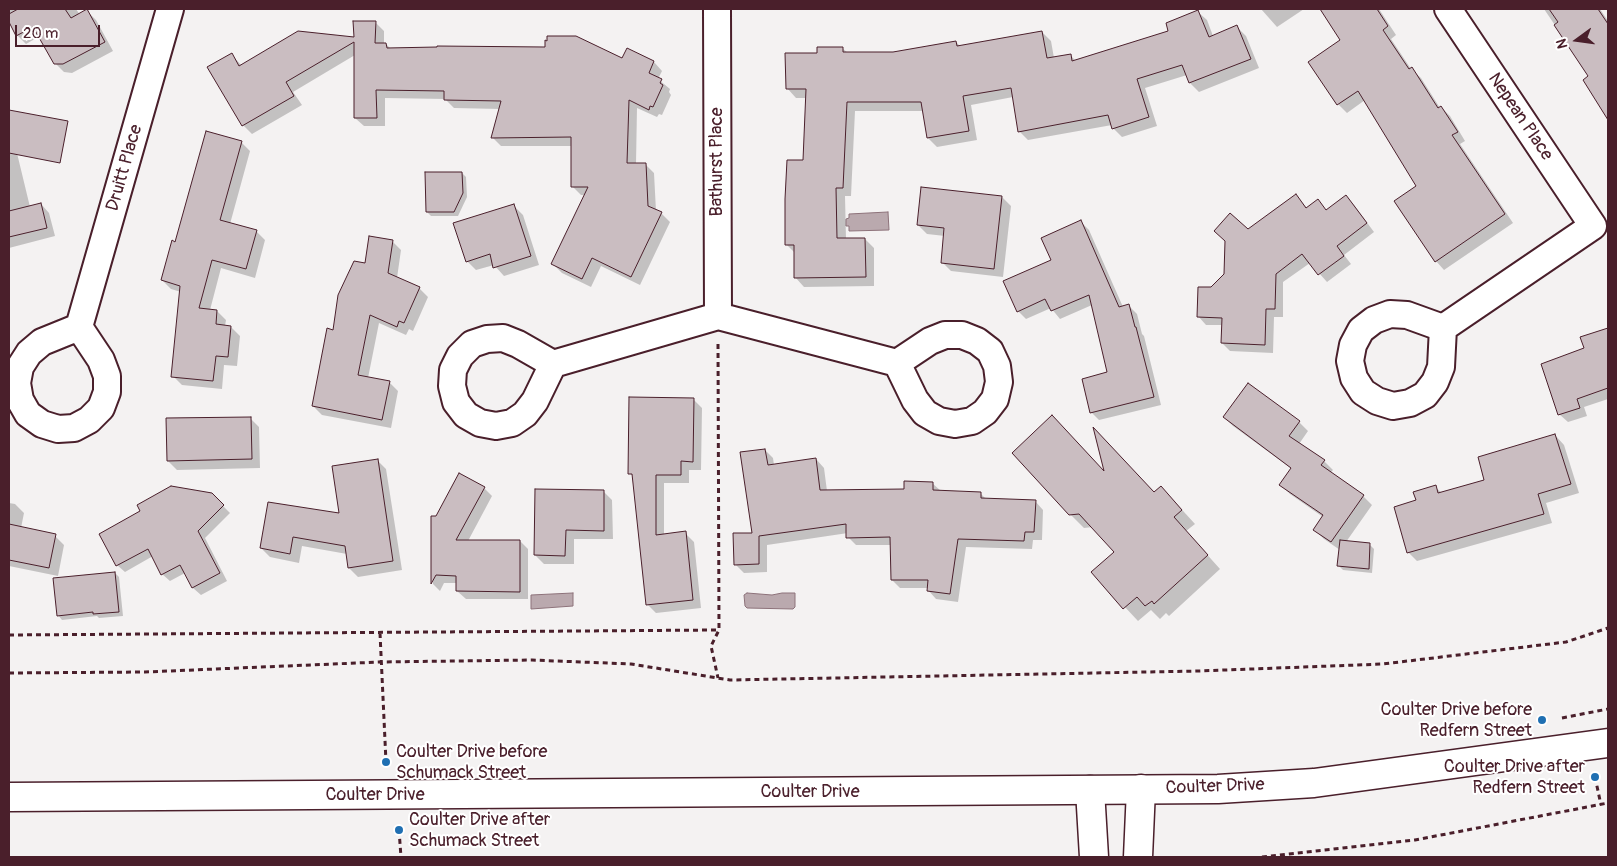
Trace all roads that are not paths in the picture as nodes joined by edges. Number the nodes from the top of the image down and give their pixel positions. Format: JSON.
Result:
{"nodes":[{"id":1,"x":170,"y":9,"type":"edge"},
{"id":2,"x":717,"y":9,"type":"edge"},
{"id":3,"x":1448,"y":9,"type":"edge"},
{"id":4,"x":1600,"y":225,"type":"edge"},
{"id":5,"x":718,"y":316,"type":"junction"},
{"id":6,"x":79,"y":327,"type":"dead end"},
{"id":7,"x":1442,"y":328,"type":"dead end"},
{"id":8,"x":898,"y":363,"type":"dead end"},
{"id":9,"x":553,"y":364,"type":"dead end"},
{"id":10,"x":1608,"y":743,"type":"edge"},
{"id":11,"x":1141,"y":789,"type":"junction"},
{"id":12,"x":1090,"y":790,"type":"junction"},
{"id":13,"x":9,"y":797,"type":"edge"},
{"id":14,"x":1094,"y":857,"type":"edge"},
{"id":15,"x":1138,"y":857,"type":"edge"}],
"edges":[{"from":1,"to":6,"type":"street","name":"Druitt Place"},
{"from":2,"to":5,"type":"street","name":"Bathurst Place"},
{"from":3,"to":4,"type":"street","name":"Nepean Place"},
{"from":4,"to":7,"type":"street","name":"Nepean Place"},
{"from":5,"to":8,"type":"street"},
{"from":5,"to":9,"type":"street"},
{"from":10,"to":11,"type":"main road","name":"Coulter Drive"},
{"from":11,"to":12,"type":"main road","name":"Coulter Drive"},
{"from":11,"to":15,"type":"main road"},
{"from":12,"to":13,"type":"main road","name":"Coulter Drive"},
{"from":12,"to":14,"type":"main road"}]}
